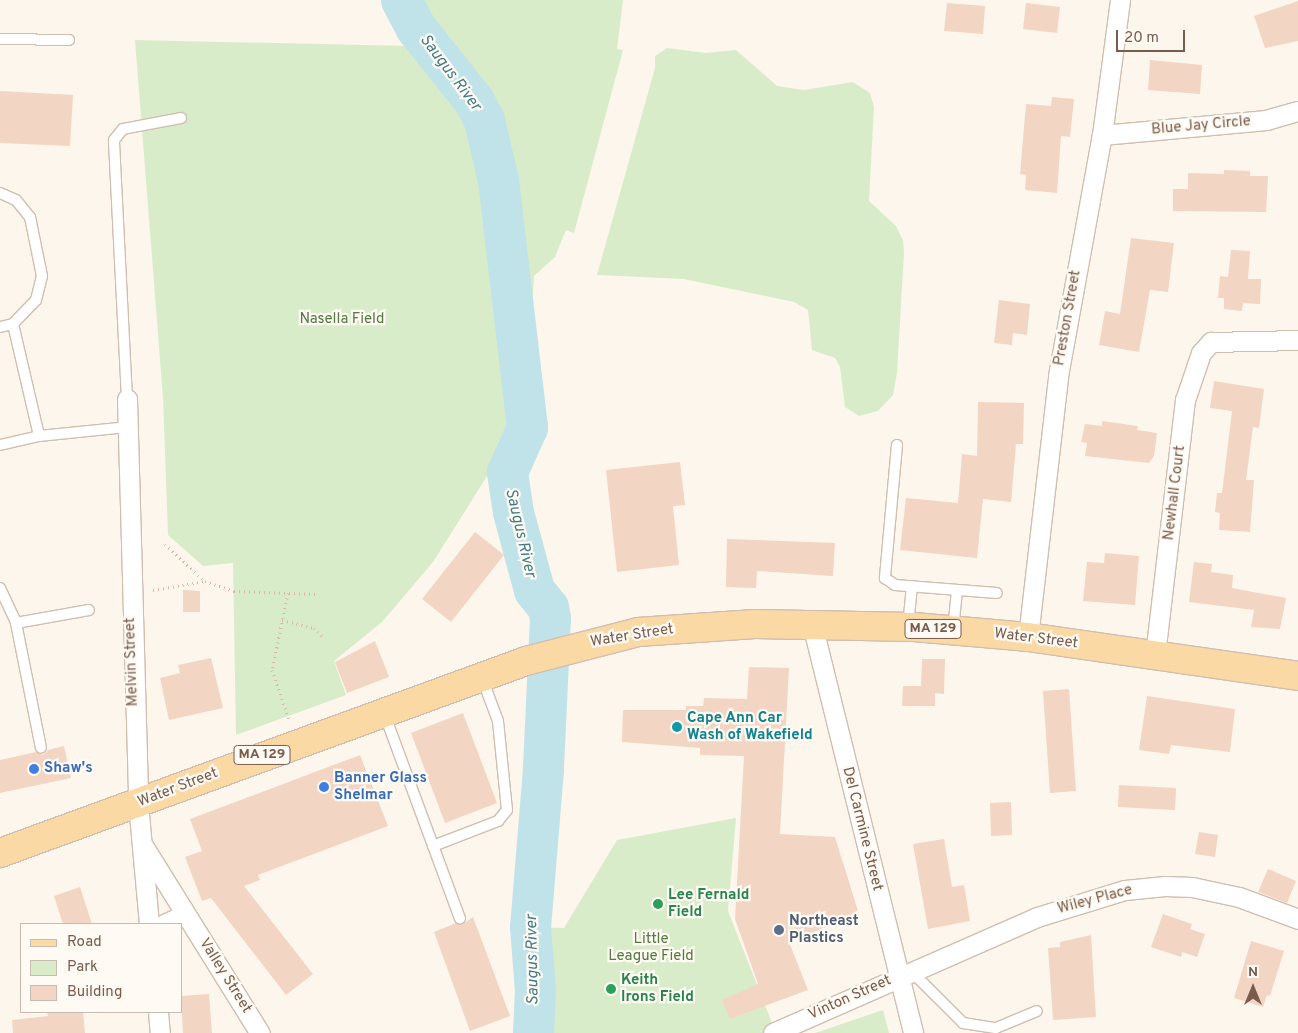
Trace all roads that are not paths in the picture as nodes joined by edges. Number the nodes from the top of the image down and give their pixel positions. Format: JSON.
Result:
{"nodes":[{"id":1,"x":1120,"y":0,"type":"edge"},
{"id":2,"x":0,"y":39,"type":"edge"},
{"id":3,"x":69,"y":40,"type":"dead end"},
{"id":4,"x":1298,"y":111,"type":"edge"},
{"id":5,"x":181,"y":118,"type":"dead end"},
{"id":6,"x":1102,"y":135,"type":"junction"},
{"id":7,"x":0,"y":193,"type":"edge"},
{"id":8,"x":13,"y":324,"type":"junction"},
{"id":9,"x":0,"y":327,"type":"edge"},
{"id":10,"x":1298,"y":340,"type":"edge"},
{"id":11,"x":127,"y":399,"type":"joint"},
{"id":12,"x":127,"y":427,"type":"junction"},
{"id":13,"x":39,"y":436,"type":"junction"},
{"id":14,"x":2,"y":442,"type":"edge"},
{"id":15,"x":897,"y":445,"type":"dead end"},
{"id":16,"x":912,"y":586,"type":"junction"},
{"id":17,"x":0,"y":588,"type":"edge"},
{"id":18,"x":957,"y":590,"type":"junction"},
{"id":19,"x":997,"y":593,"type":"dead end"},
{"id":20,"x":89,"y":610,"type":"dead end"},
{"id":21,"x":16,"y":623,"type":"junction"},
{"id":22,"x":812,"y":624,"type":"junction"},
{"id":23,"x":908,"y":627,"type":"junction"},
{"id":24,"x":953,"y":630,"type":"junction"},
{"id":25,"x":1028,"y":637,"type":"junction"},
{"id":26,"x":1155,"y":655,"type":"junction"},
{"id":27,"x":482,"y":676,"type":"junction"},
{"id":28,"x":1298,"y":676,"type":"edge"},
{"id":29,"x":383,"y":712,"type":"junction"},
{"id":30,"x":41,"y":748,"type":"dead end"},
{"id":31,"x":138,"y":803,"type":"junction"},
{"id":32,"x":141,"y":843,"type":"junction"},
{"id":33,"x":433,"y":846,"type":"junction"},
{"id":34,"x":0,"y":853,"type":"edge"},
{"id":35,"x":185,"y":914,"type":"junction"},
{"id":36,"x":460,"y":918,"type":"dead end"},
{"id":37,"x":1298,"y":919,"type":"edge"},
{"id":38,"x":149,"y":923,"type":"edge"},
{"id":39,"x":166,"y":923,"type":"edge"},
{"id":40,"x":905,"y":974,"type":"junction"},
{"id":41,"x":1037,"y":1012,"type":"dead end"},
{"id":42,"x":158,"y":1013,"type":"edge"},
{"id":43,"x":160,"y":1033,"type":"edge"},
{"id":44,"x":260,"y":1033,"type":"edge"},
{"id":45,"x":773,"y":1033,"type":"edge"},
{"id":46,"x":913,"y":1033,"type":"edge"}],
"edges":[{"from":1,"to":6,"type":"street","name":"Preston Street"},
{"from":2,"to":3,"type":"lane"},
{"from":4,"to":6,"type":"street","name":"Blue Jay Circle"},
{"from":5,"to":11,"type":"lane"},
{"from":6,"to":25,"type":"street","name":"Preston Street"},
{"from":7,"to":8,"type":"lane"},
{"from":8,"to":9,"type":"lane"},
{"from":8,"to":13,"type":"lane"},
{"from":10,"to":26,"type":"street","name":"Newhall Court"},
{"from":11,"to":12,"type":"street","name":"Melvin Street"},
{"from":12,"to":13,"type":"lane"},
{"from":12,"to":31,"type":"street","name":"Melvin Street"},
{"from":13,"to":14,"type":"lane"},
{"from":15,"to":16,"type":"lane"},
{"from":16,"to":18,"type":"lane"},
{"from":16,"to":23,"type":"lane"},
{"from":17,"to":21,"type":"lane"},
{"from":18,"to":19,"type":"lane"},
{"from":18,"to":24,"type":"lane"},
{"from":20,"to":21,"type":"lane"},
{"from":21,"to":30,"type":"lane"},
{"from":22,"to":23,"type":"main road","name":"Water Street","number":"MA 129"},
{"from":22,"to":27,"type":"main road","name":"Water Street","number":"MA 129"},
{"from":22,"to":40,"type":"street","name":"Del Carmine Street"},
{"from":23,"to":24,"type":"main road","name":"Water Street","number":"MA 129"},
{"from":24,"to":25,"type":"main road","name":"Water Street","number":"MA 129"},
{"from":25,"to":26,"type":"main road","name":"Water Street","number":"MA 129"},
{"from":26,"to":28,"type":"main road","name":"Water Street","number":"MA 129"},
{"from":27,"to":29,"type":"main road","name":"Water Street","number":"MA 129"},
{"from":27,"to":33,"type":"lane"},
{"from":29,"to":31,"type":"main road","name":"Water Street","number":"MA 129"},
{"from":29,"to":33,"type":"lane"},
{"from":31,"to":32,"type":"street","name":"Melvin Street"},
{"from":31,"to":34,"type":"main road","name":"Water Street","number":"MA 129"},
{"from":32,"to":35,"type":"street","name":"Valley Street"},
{"from":32,"to":38,"type":"street","name":"Melvin Street"},
{"from":33,"to":36,"type":"lane"},
{"from":35,"to":39,"type":"street"},
{"from":35,"to":44,"type":"street","name":"Valley Street"},
{"from":37,"to":40,"type":"street","name":"Wiley Place"},
{"from":40,"to":41,"type":"lane"},
{"from":40,"to":45,"type":"street","name":"Vinton Street"},
{"from":40,"to":46,"type":"street","name":"Del Carmine Street"},
{"from":42,"to":43,"type":"street"}]}
